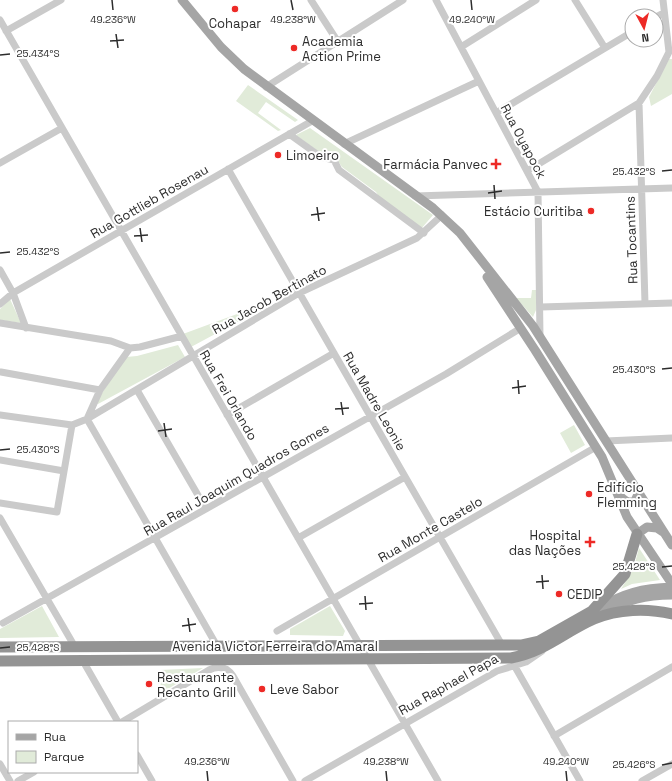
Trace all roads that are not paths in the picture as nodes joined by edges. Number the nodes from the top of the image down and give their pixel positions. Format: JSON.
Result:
{"nodes":[{"id":1,"x":61,"y":0,"type":"edge"},
{"id":2,"x":182,"y":0,"type":"edge"},
{"id":3,"x":312,"y":0,"type":"edge"},
{"id":4,"x":402,"y":0,"type":"edge"},
{"id":5,"x":436,"y":0,"type":"edge"},
{"id":6,"x":536,"y":0,"type":"edge"},
{"id":7,"x":575,"y":0,"type":"edge"},
{"id":8,"x":664,"y":13,"type":"edge"},
{"id":9,"x":0,"y":20,"type":"edge"},
{"id":10,"x":6,"y":31,"type":"junction"},
{"id":11,"x":624,"y":37,"type":"edge"},
{"id":12,"x":338,"y":42,"type":"junction"},
{"id":13,"x":461,"y":47,"type":"junction"},
{"id":14,"x":605,"y":48,"type":"junction"},
{"id":15,"x":670,"y":52,"type":"edge"},
{"id":16,"x":479,"y":81,"type":"junction"},
{"id":17,"x":266,"y":87,"type":"junction"},
{"id":18,"x":639,"y":103,"type":"junction"},
{"id":19,"x":496,"y":113,"type":"junction"},
{"id":20,"x":312,"y":121,"type":"junction"},
{"id":21,"x":62,"y":128,"type":"junction"},
{"id":22,"x":289,"y":134,"type":"junction"},
{"id":23,"x":344,"y":144,"type":"junction"},
{"id":24,"x":0,"y":163,"type":"edge"},
{"id":25,"x":228,"y":169,"type":"junction"},
{"id":26,"x":527,"y":171,"type":"junction"},
{"id":27,"x":642,"y":188,"type":"junction"},
{"id":28,"x":672,"y":188,"type":"edge"},
{"id":29,"x":538,"y":192,"type":"junction"},
{"id":30,"x":415,"y":196,"type":"junction"},
{"id":31,"x":442,"y":215,"type":"junction"},
{"id":32,"x":121,"y":231,"type":"junction"},
{"id":33,"x":424,"y":233,"type":"junction"},
{"id":34,"x":474,"y":251,"type":"junction"},
{"id":35,"x":0,"y":270,"type":"edge"},
{"id":36,"x":13,"y":293,"type":"junction"},
{"id":37,"x":299,"y":293,"type":"junction"},
{"id":38,"x":672,"y":303,"type":"edge"},
{"id":39,"x":0,"y":304,"type":"edge"},
{"id":40,"x":645,"y":304,"type":"junction"},
{"id":41,"x":541,"y":307,"type":"junction"},
{"id":42,"x":0,"y":323,"type":"edge"},
{"id":43,"x":26,"y":328,"type":"junction"},
{"id":44,"x":521,"y":328,"type":"junction"},
{"id":45,"x":182,"y":336,"type":"junction"},
{"id":46,"x":540,"y":338,"type":"junction"},
{"id":47,"x":130,"y":348,"type":"junction"},
{"id":48,"x":334,"y":353,"type":"junction"},
{"id":49,"x":193,"y":356,"type":"junction"},
{"id":50,"x":1,"y":372,"type":"edge"},
{"id":51,"x":100,"y":390,"type":"junction"},
{"id":52,"x":137,"y":390,"type":"junction"},
{"id":53,"x":0,"y":415,"type":"edge"},
{"id":54,"x":227,"y":415,"type":"junction"},
{"id":55,"x":370,"y":417,"type":"junction"},
{"id":56,"x":87,"y":419,"type":"junction"},
{"id":57,"x":72,"y":425,"type":"junction"},
{"id":58,"x":672,"y":438,"type":"edge"},
{"id":59,"x":606,"y":441,"type":"junction"},
{"id":60,"x":596,"y":447,"type":"junction"},
{"id":61,"x":0,"y":460,"type":"edge"},
{"id":62,"x":64,"y":471,"type":"junction"},
{"id":63,"x":262,"y":476,"type":"junction"},
{"id":64,"x":405,"y":477,"type":"junction"},
{"id":65,"x":618,"y":494,"type":"junction"},
{"id":66,"x":638,"y":494,"type":"junction"},
{"id":67,"x":0,"y":503,"type":"edge"},
{"id":68,"x":206,"y":509,"type":"junction"},
{"id":69,"x":0,"y":519,"type":"edge"},
{"id":70,"x":663,"y":532,"type":"junction"},
{"id":71,"x":637,"y":534,"type":"junction"},
{"id":72,"x":440,"y":537,"type":"junction"},
{"id":73,"x":155,"y":538,"type":"junction"},
{"id":74,"x":298,"y":538,"type":"junction"},
{"id":75,"x":672,"y":546,"type":"edge"},
{"id":76,"x":672,"y":585,"type":"edge"},
{"id":77,"x":672,"y":595,"type":"edge"},
{"id":78,"x":47,"y":599,"type":"junction"},
{"id":79,"x":334,"y":600,"type":"junction"},
{"id":80,"x":672,"y":614,"type":"edge"},
{"id":81,"x":593,"y":615,"type":"junction"},
{"id":82,"x":3,"y":623,"type":"dead end"},
{"id":83,"x":277,"y":631,"type":"dead end"},
{"id":84,"x":544,"y":643,"type":"junction"},
{"id":85,"x":502,"y":645,"type":"junction"},
{"id":86,"x":217,"y":646,"type":"junction"},
{"id":87,"x":360,"y":646,"type":"junction"},
{"id":88,"x":0,"y":647,"type":"edge"},
{"id":89,"x":74,"y":647,"type":"junction"},
{"id":90,"x":492,"y":658,"type":"junction"},
{"id":91,"x":368,"y":659,"type":"junction"},
{"id":92,"x":0,"y":661,"type":"edge"},
{"id":93,"x":83,"y":661,"type":"junction"},
{"id":94,"x":514,"y":665,"type":"junction"},
{"id":95,"x":672,"y":667,"type":"edge"},
{"id":96,"x":498,"y":670,"type":"junction"},
{"id":97,"x":117,"y":721,"type":"edge"},
{"id":98,"x":124,"y":721,"type":"edge"},
{"id":99,"x":405,"y":723,"type":"junction"},
{"id":100,"x":554,"y":736,"type":"junction"},
{"id":101,"x":138,"y":757,"type":"edge"},
{"id":102,"x":0,"y":764,"type":"edge"},
{"id":103,"x":672,"y":764,"type":"edge"},
{"id":104,"x":32,"y":773,"type":"edge"},
{"id":105,"x":10,"y":781,"type":"edge"},
{"id":106,"x":18,"y":781,"type":"edge"},
{"id":107,"x":152,"y":781,"type":"edge"},
{"id":108,"x":293,"y":781,"type":"edge"},
{"id":109,"x":305,"y":781,"type":"edge"},
{"id":110,"x":438,"y":781,"type":"edge"},
{"id":111,"x":580,"y":781,"type":"edge"},
{"id":112,"x":642,"y":781,"type":"edge"}],
"edges":[{"from":1,"to":10,"type":"street"},
{"from":2,"to":17,"type":"main road"},
{"from":3,"to":12,"type":"street"},
{"from":4,"to":12,"type":"street"},
{"from":5,"to":13,"type":"street","name":"Rua Oyapock"},
{"from":6,"to":13,"type":"street"},
{"from":7,"to":14,"type":"street"},
{"from":8,"to":15,"type":"street"},
{"from":9,"to":10,"type":"street","name":"Rua Frei Orlando"},
{"from":10,"to":21,"type":"street","name":"Rua Frei Orlando"},
{"from":11,"to":14,"type":"street"},
{"from":12,"to":17,"type":"street"},
{"from":13,"to":16,"type":"street","name":"Rua Oyapock"},
{"from":14,"to":19,"type":"street"},
{"from":15,"to":18,"type":"street"},
{"from":16,"to":19,"type":"street","name":"Rua Oyapock"},
{"from":16,"to":23,"type":"street"},
{"from":17,"to":20,"type":"main road"},
{"from":18,"to":26,"type":"street"},
{"from":18,"to":27,"type":"street","name":"Rua Tocantins"},
{"from":19,"to":26,"type":"street","name":"Rua Oyapock"},
{"from":20,"to":22,"type":"street","name":"Rua Gottlieb Rosenau"},
{"from":20,"to":23,"type":"main road"},
{"from":21,"to":24,"type":"street"},
{"from":21,"to":32,"type":"street","name":"Rua Frei Orlando"},
{"from":22,"to":25,"type":"street","name":"Rua Gottlieb Rosenau"},
{"from":22,"to":33,"type":"street"},
{"from":23,"to":30,"type":"main road"},
{"from":25,"to":32,"type":"street","name":"Rua Gottlieb Rosenau"},
{"from":25,"to":37,"type":"street","name":"Rua Madre Leonie"},
{"from":26,"to":29,"type":"street","name":"Rua Oyapock"},
{"from":27,"to":28,"type":"street"},
{"from":27,"to":29,"type":"street"},
{"from":27,"to":40,"type":"street","name":"Rua Tocantins"},
{"from":29,"to":30,"type":"street"},
{"from":29,"to":41,"type":"street","name":"Rua Oyapock"},
{"from":30,"to":31,"type":"main road"},
{"from":31,"to":33,"type":"street","name":"Rua Jacob Bertinato"},
{"from":31,"to":34,"type":"main road"},
{"from":32,"to":36,"type":"street","name":"Rua Gottlieb Rosenau"},
{"from":32,"to":45,"type":"street","name":"Rua Frei Orlando"},
{"from":33,"to":37,"type":"street","name":"Rua Jacob Bertinato"},
{"from":34,"to":44,"type":"main road"},
{"from":34,"to":46,"type":"main road"},
{"from":35,"to":36,"type":"street"},
{"from":36,"to":39,"type":"street","name":"Rua Gottlieb Rosenau"},
{"from":36,"to":43,"type":"street"},
{"from":37,"to":48,"type":"street","name":"Rua Madre Leonie"},
{"from":37,"to":49,"type":"street","name":"Rua Jacob Bertinato"},
{"from":38,"to":40,"type":"street"},
{"from":40,"to":41,"type":"street"},
{"from":41,"to":46,"type":"street","name":"Rua Oyapock"},
{"from":42,"to":43,"type":"street"},
{"from":43,"to":47,"type":"street"},
{"from":44,"to":55,"type":"street","name":"Rua Raul Joaquim Quadros Gomes"},
{"from":44,"to":60,"type":"main road"},
{"from":45,"to":47,"type":"street"},
{"from":45,"to":49,"type":"street","name":"Rua Frei Orlando"},
{"from":46,"to":59,"type":"main road"},
{"from":47,"to":51,"type":"street"},
{"from":48,"to":54,"type":"street"},
{"from":48,"to":55,"type":"street","name":"Rua Madre Leonie"},
{"from":49,"to":52,"type":"street","name":"Rua Jacob Bertinato"},
{"from":49,"to":54,"type":"street","name":"Rua Frei Orlando"},
{"from":50,"to":51,"type":"street"},
{"from":51,"to":56,"type":"street"},
{"from":52,"to":56,"type":"street","name":"Rua Jacob Bertinato"},
{"from":52,"to":68,"type":"street"},
{"from":53,"to":57,"type":"street"},
{"from":54,"to":63,"type":"street","name":"Rua Frei Orlando"},
{"from":55,"to":63,"type":"street","name":"Rua Raul Joaquim Quadros Gomes"},
{"from":55,"to":64,"type":"street","name":"Rua Madre Leonie"},
{"from":56,"to":57,"type":"street","name":"Rua Jacob Bertinato"},
{"from":56,"to":73,"type":"street"},
{"from":57,"to":62,"type":"street"},
{"from":58,"to":59,"type":"street"},
{"from":59,"to":66,"type":"main road"},
{"from":60,"to":65,"type":"main road"},
{"from":60,"to":72,"type":"street","name":"Rua Monte Castelo"},
{"from":61,"to":62,"type":"street"},
{"from":62,"to":67,"type":"street"},
{"from":63,"to":68,"type":"street","name":"Rua Raul Joaquim Quadros Gomes"},
{"from":63,"to":74,"type":"street","name":"Rua Frei Orlando"},
{"from":64,"to":72,"type":"street","name":"Rua Madre Leonie"},
{"from":64,"to":74,"type":"street"},
{"from":65,"to":66,"type":"main road"},
{"from":65,"to":71,"type":"main road"},
{"from":66,"to":70,"type":"main road"},
{"from":68,"to":73,"type":"street","name":"Rua Raul Joaquim Quadros Gomes"},
{"from":69,"to":78,"type":"street"},
{"from":70,"to":71,"type":"main road"},
{"from":70,"to":75,"type":"main road"},
{"from":71,"to":76,"type":"main road"},
{"from":71,"to":81,"type":"highway"},
{"from":72,"to":79,"type":"street","name":"Rua Monte Castelo"},
{"from":72,"to":85,"type":"street","name":"Rua Madre Leonie"},
{"from":73,"to":78,"type":"street","name":"Rua Raul Joaquim Quadros Gomes"},
{"from":73,"to":86,"type":"street"},
{"from":74,"to":79,"type":"street","name":"Rua Frei Orlando"},
{"from":76,"to":81,"type":"main road","name":"Rua Raphael Papa"},
{"from":77,"to":81,"type":"main road","name":"Rua Raphael Papa"},
{"from":78,"to":82,"type":"street","name":"Rua Raul Joaquim Quadros Gomes"},
{"from":78,"to":89,"type":"street"},
{"from":79,"to":83,"type":"street","name":"Rua Monte Castelo"},
{"from":79,"to":87,"type":"street","name":"Rua Frei Orlando"},
{"from":80,"to":81,"type":"highway"},
{"from":81,"to":84,"type":"highway","name":"Rua Raphael Papa"},
{"from":84,"to":85,"type":"highway","name":"Avenida Victor Ferreira do Amaral"},
{"from":84,"to":90,"type":"highway","name":"Avenida Victor Ferreira do Amaral"},
{"from":84,"to":94,"type":"street","name":"Rua Raphael Papa"},
{"from":85,"to":87,"type":"highway","name":"Avenida Victor Ferreira do Amaral"},
{"from":86,"to":87,"type":"highway","name":"Avenida Victor Ferreira do Amaral"},
{"from":86,"to":89,"type":"highway","name":"Avenida Victor Ferreira do Amaral"},
{"from":87,"to":91,"type":"street","name":"Rua Frei Orlando"},
{"from":88,"to":89,"type":"highway","name":"Avenida Victor Ferreira do Amaral"},
{"from":90,"to":91,"type":"highway","name":"Avenida Victor Ferreira do Amaral"},
{"from":90,"to":96,"type":"street"},
{"from":91,"to":93,"type":"highway","name":"Avenida Victor Ferreira do Amaral"},
{"from":91,"to":99,"type":"street","name":"Rua Frei Orlando"},
{"from":92,"to":93,"type":"highway","name":"Avenida Victor Ferreira do Amaral"},
{"from":93,"to":97,"type":"street"},
{"from":94,"to":96,"type":"street","name":"Rua Raphael Papa"},
{"from":94,"to":100,"type":"street"},
{"from":95,"to":100,"type":"street"},
{"from":96,"to":99,"type":"street","name":"Rua Raphael Papa"},
{"from":98,"to":108,"type":"street"},
{"from":99,"to":109,"type":"street","name":"Rua Raphael Papa"},
{"from":99,"to":110,"type":"street","name":"Rua Frei Orlando"},
{"from":100,"to":111,"type":"street"},
{"from":101,"to":107,"type":"street"},
{"from":102,"to":105,"type":"street"},
{"from":103,"to":112,"type":"street"},
{"from":104,"to":106,"type":"street"}]}
